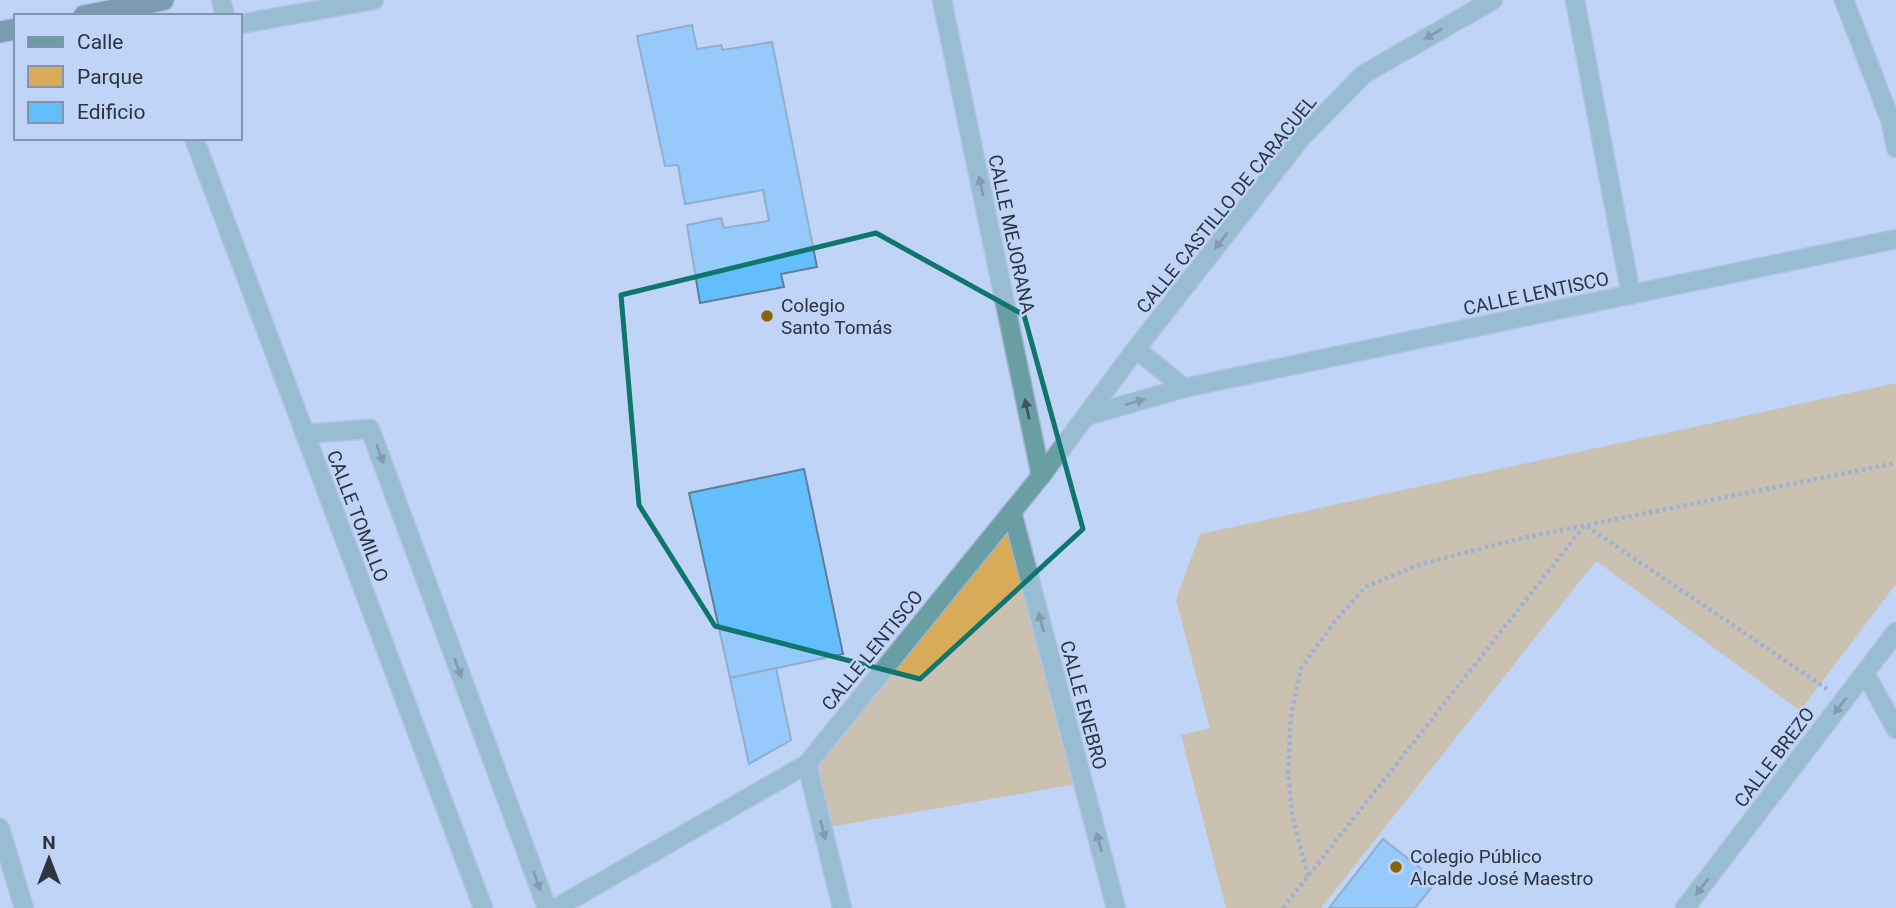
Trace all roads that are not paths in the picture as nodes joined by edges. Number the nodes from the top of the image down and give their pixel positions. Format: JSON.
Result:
{"nodes":[{"id":1,"x":374,"y":0,"type":"edge"},
{"id":2,"x":942,"y":0,"type":"edge"},
{"id":3,"x":1493,"y":0,"type":"edge"},
{"id":4,"x":1575,"y":0,"type":"edge"},
{"id":5,"x":1844,"y":0,"type":"edge"},
{"id":6,"x":152,"y":7,"type":"edge"},
{"id":7,"x":99,"y":14,"type":"edge"},
{"id":8,"x":242,"y":24,"type":"edge"},
{"id":9,"x":195,"y":140,"type":"edge"},
{"id":10,"x":1896,"y":148,"type":"edge"},
{"id":11,"x":1896,"y":239,"type":"edge"},
{"id":12,"x":1631,"y":295,"type":"junction"},
{"id":13,"x":1136,"y":349,"type":"junction"},
{"id":14,"x":1184,"y":388,"type":"junction"},
{"id":15,"x":1086,"y":416,"type":"junction"},
{"id":16,"x":305,"y":434,"type":"junction"},
{"id":17,"x":1041,"y":476,"type":"junction"},
{"id":18,"x":1012,"y":512,"type":"junction"},
{"id":19,"x":1896,"y":632,"type":"edge"},
{"id":20,"x":1865,"y":673,"type":"junction"},
{"id":21,"x":1896,"y":729,"type":"edge"},
{"id":22,"x":807,"y":764,"type":"junction"},
{"id":23,"x":0,"y":828,"type":"edge"},
{"id":24,"x":24,"y":908,"type":"edge"},
{"id":25,"x":483,"y":908,"type":"edge"},
{"id":26,"x":547,"y":908,"type":"edge"},
{"id":27,"x":556,"y":908,"type":"edge"},
{"id":28,"x":842,"y":908,"type":"edge"},
{"id":29,"x":1116,"y":908,"type":"edge"},
{"id":30,"x":1685,"y":908,"type":"edge"}],
"edges":[{"from":1,"to":8,"type":"street"},
{"from":17,"to":2,"type":"street","name":"CALLE MEJORANA","one_way":true},
{"from":3,"to":13,"type":"street","name":"CALLE CASTILLO DE CARACUEL","one_way":true},
{"from":4,"to":12,"type":"street"},
{"from":5,"to":10,"type":"street"},
{"from":6,"to":7,"type":"highway"},
{"from":9,"to":16,"type":"street","name":"CALLE TOMILLO"},
{"from":11,"to":12,"type":"street","name":"CALLE LENTISCO"},
{"from":12,"to":14,"type":"street","name":"CALLE LENTISCO"},
{"from":13,"to":14,"type":"street"},
{"from":13,"to":15,"type":"street","name":"CALLE CASTILLO DE CARACUEL"},
{"from":15,"to":14,"type":"street","name":"CALLE LENTISCO","one_way":true},
{"from":15,"to":17,"type":"street","name":"CALLE LENTISCO"},
{"from":16,"to":25,"type":"street","name":"CALLE TOMILLO"},
{"from":16,"to":26,"type":"street","one_way":true},
{"from":17,"to":18,"type":"street","name":"CALLE LENTISCO"},
{"from":18,"to":22,"type":"street","name":"CALLE LENTISCO"},
{"from":29,"to":18,"type":"street","name":"CALLE ENEBRO","one_way":true},
{"from":19,"to":20,"type":"street","name":"CALLE BREZO"},
{"from":20,"to":21,"type":"street"},
{"from":20,"to":30,"type":"street","name":"CALLE BREZO","one_way":true},
{"from":22,"to":27,"type":"street","name":"CALLE LENTISCO"},
{"from":22,"to":28,"type":"street","one_way":true},
{"from":23,"to":24,"type":"street"}]}
